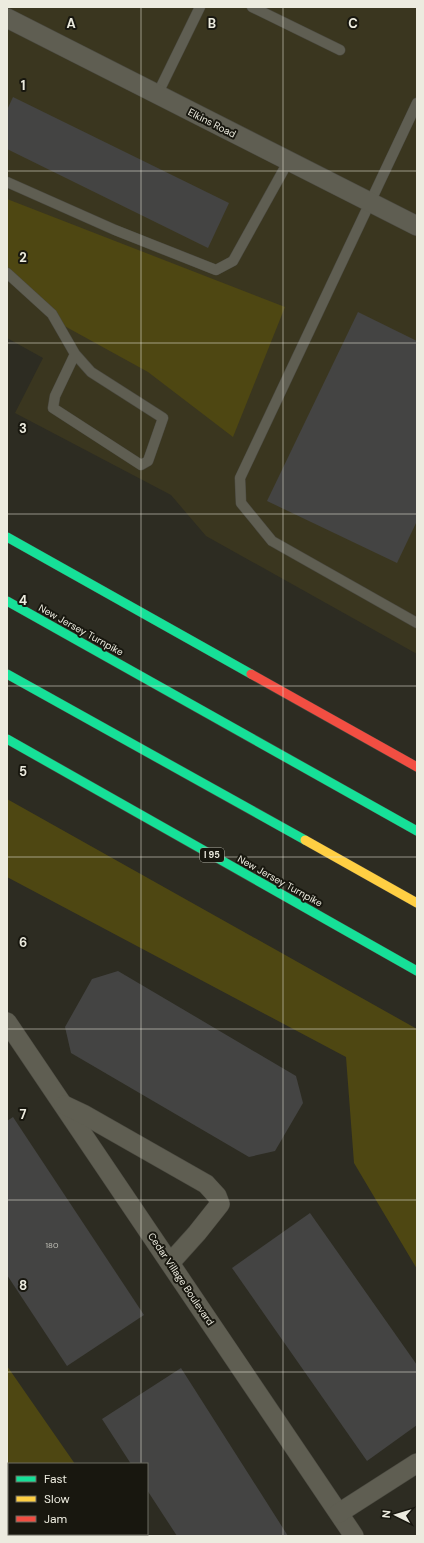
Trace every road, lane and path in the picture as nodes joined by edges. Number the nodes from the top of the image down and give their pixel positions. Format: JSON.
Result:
{"nodes":[{"id":1,"x":200,"y":7,"type":"edge"},
{"id":2,"x":252,"y":7,"type":"edge"},
{"id":3,"x":7,"y":18,"type":"edge"},
{"id":4,"x":340,"y":50,"type":"dead end"},
{"id":5,"x":157,"y":95,"type":"junction"},
{"id":6,"x":417,"y":103,"type":"edge"},
{"id":7,"x":288,"y":162,"type":"junction"},
{"id":8,"x":7,"y":182,"type":"edge"},
{"id":9,"x":371,"y":203,"type":"junction"},
{"id":10,"x":417,"y":226,"type":"edge"},
{"id":11,"x":7,"y":273,"type":"edge"},
{"id":12,"x":75,"y":354,"type":"junction"},
{"id":13,"x":7,"y":537,"type":"edge"},
{"id":14,"x":7,"y":601,"type":"edge"},
{"id":15,"x":417,"y":623,"type":"edge"},
{"id":16,"x":7,"y":674,"type":"edge"},
{"id":17,"x":7,"y":739,"type":"edge"},
{"id":18,"x":417,"y":767,"type":"edge"},
{"id":19,"x":417,"y":831,"type":"edge"},
{"id":20,"x":417,"y":903,"type":"edge"},
{"id":21,"x":417,"y":971,"type":"edge"},
{"id":22,"x":7,"y":1022,"type":"edge"},
{"id":23,"x":63,"y":1105,"type":"junction"},
{"id":24,"x":170,"y":1263,"type":"junction"},
{"id":25,"x":417,"y":1463,"type":"edge"},
{"id":26,"x":339,"y":1513,"type":"junction"},
{"id":27,"x":354,"y":1536,"type":"edge"}],
"edges":[{"from":1,"to":5,"type":"lane"},
{"from":2,"to":4,"type":"lane"},
{"from":3,"to":5,"type":"street","name":"Elkins Road"},
{"from":5,"to":7,"type":"street","name":"Elkins Road"},
{"from":6,"to":9,"type":"lane"},
{"from":7,"to":8,"type":"lane"},
{"from":7,"to":9,"type":"street","name":"Elkins Road"},
{"from":9,"to":10,"type":"street","name":"Elkins Road"},
{"from":9,"to":15,"type":"lane"},
{"from":11,"to":12,"type":"lane"},
{"from":12,"to":12,"type":"lane"},
{"from":13,"to":18,"type":"highway"},
{"from":14,"to":19,"type":"highway","name":"New Jersey Turnpike"},
{"from":16,"to":20,"type":"highway"},
{"from":17,"to":21,"type":"highway","name":"New Jersey Turnpike","number":"I 95"},
{"from":22,"to":23,"type":"street","name":"Cedar Village Boulevard"},
{"from":23,"to":24,"type":"street","name":"Cedar Village Boulevard"},
{"from":23,"to":24,"type":"street"},
{"from":24,"to":26,"type":"street","name":"Cedar Village Boulevard"},
{"from":25,"to":26,"type":"street"},
{"from":26,"to":27,"type":"street","name":"Cedar Village Boulevard"}]}
